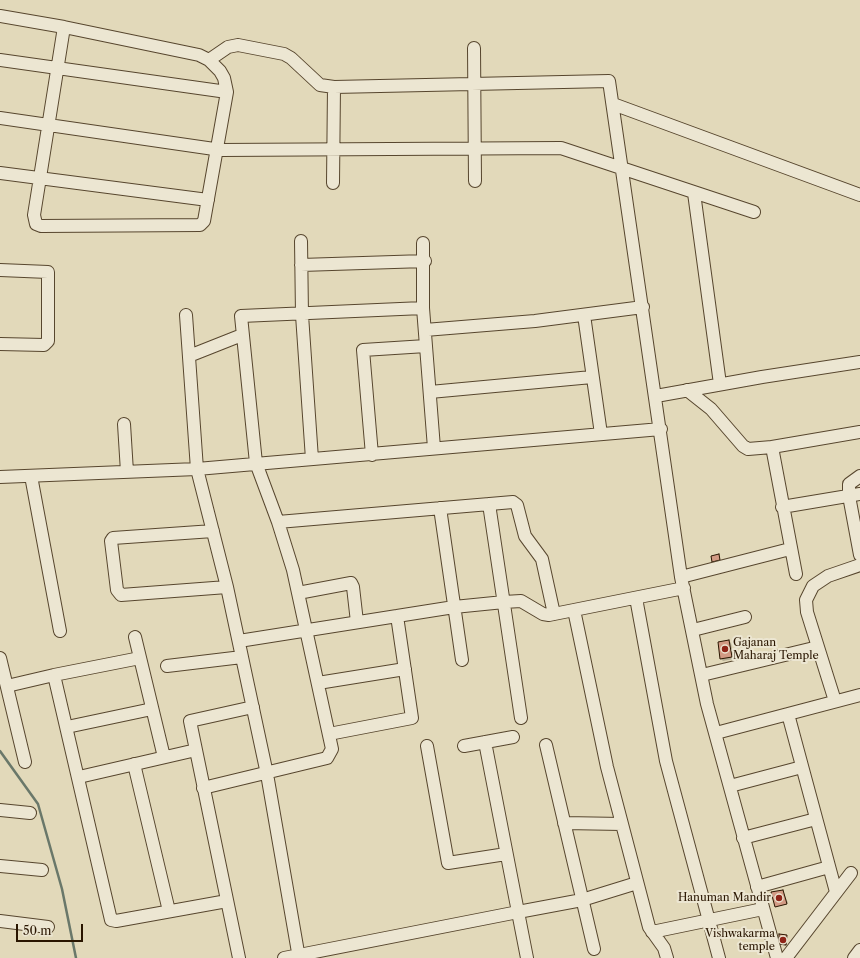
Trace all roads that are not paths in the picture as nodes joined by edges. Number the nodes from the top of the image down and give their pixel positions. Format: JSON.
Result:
{"nodes":[{"id":1,"x":0,"y":16,"type":"edge"},
{"id":2,"x":64,"y":27,"type":"junction"},
{"id":3,"x":474,"y":48,"type":"dead end"},
{"id":4,"x":0,"y":60,"type":"edge"},
{"id":5,"x":209,"y":60,"type":"junction"},
{"id":6,"x":59,"y":68,"type":"junction"},
{"id":7,"x":474,"y":85,"type":"junction"},
{"id":8,"x":334,"y":87,"type":"junction"},
{"id":9,"x":227,"y":92,"type":"junction"},
{"id":10,"x":613,"y":104,"type":"junction"},
{"id":11,"x":0,"y":118,"type":"edge"},
{"id":12,"x":49,"y":125,"type":"junction"},
{"id":13,"x":474,"y":147,"type":"junction"},
{"id":14,"x":333,"y":148,"type":"junction"},
{"id":15,"x":217,"y":149,"type":"junction"},
{"id":16,"x":623,"y":168,"type":"junction"},
{"id":17,"x":0,"y":173,"type":"edge"},
{"id":18,"x":40,"y":178,"type":"junction"},
{"id":19,"x":475,"y":181,"type":"dead end"},
{"id":20,"x":333,"y":183,"type":"dead end"},
{"id":21,"x":694,"y":193,"type":"junction"},
{"id":22,"x":860,"y":195,"type":"edge"},
{"id":23,"x":208,"y":200,"type":"junction"},
{"id":24,"x":754,"y":212,"type":"dead end"},
{"id":25,"x":301,"y":241,"type":"dead end"},
{"id":26,"x":423,"y":243,"type":"dead end"},
{"id":27,"x":424,"y":261,"type":"junction"},
{"id":28,"x":301,"y":265,"type":"junction"},
{"id":29,"x":0,"y":270,"type":"edge"},
{"id":30,"x":643,"y":307,"type":"junction"},
{"id":31,"x":423,"y":308,"type":"junction"},
{"id":32,"x":186,"y":315,"type":"dead end"},
{"id":33,"x":302,"y":315,"type":"junction"},
{"id":34,"x":584,"y":315,"type":"junction"},
{"id":35,"x":425,"y":330,"type":"junction"},
{"id":36,"x":242,"y":335,"type":"junction"},
{"id":37,"x":0,"y":344,"type":"edge"},
{"id":38,"x":426,"y":346,"type":"junction"},
{"id":39,"x":188,"y":356,"type":"junction"},
{"id":40,"x":860,"y":362,"type":"edge"},
{"id":41,"x":592,"y":376,"type":"junction"},
{"id":42,"x":720,"y":384,"type":"junction"},
{"id":43,"x":687,"y":390,"type":"junction"},
{"id":44,"x":430,"y":392,"type":"junction"},
{"id":45,"x":656,"y":396,"type":"junction"},
{"id":46,"x":124,"y":424,"type":"dead end"},
{"id":47,"x":661,"y":429,"type":"junction"},
{"id":48,"x":860,"y":432,"type":"edge"},
{"id":49,"x":601,"y":434,"type":"junction"},
{"id":50,"x":772,"y":447,"type":"junction"},
{"id":51,"x":434,"y":448,"type":"junction"},
{"id":52,"x":372,"y":455,"type":"junction"},
{"id":53,"x":312,"y":459,"type":"junction"},
{"id":54,"x":256,"y":463,"type":"junction"},
{"id":55,"x":197,"y":469,"type":"junction"},
{"id":56,"x":127,"y":472,"type":"junction"},
{"id":57,"x":31,"y":476,"type":"junction"},
{"id":58,"x":860,"y":476,"type":"edge"},
{"id":59,"x":0,"y":477,"type":"edge"},
{"id":60,"x":854,"y":495,"type":"edge"},
{"id":61,"x":489,"y":504,"type":"junction"},
{"id":62,"x":782,"y":507,"type":"junction"},
{"id":63,"x":440,"y":508,"type":"junction"},
{"id":64,"x":278,"y":522,"type":"junction"},
{"id":65,"x":213,"y":531,"type":"junction"},
{"id":66,"x":790,"y":549,"type":"junction"},
{"id":67,"x":860,"y":555,"type":"edge"},
{"id":68,"x":860,"y":565,"type":"edge"},
{"id":69,"x":796,"y":574,"type":"dead end"},
{"id":70,"x":682,"y":583,"type":"junction"},
{"id":71,"x":227,"y":587,"type":"junction"},
{"id":72,"x":298,"y":593,"type":"junction"},
{"id":73,"x":636,"y":598,"type":"junction"},
{"id":74,"x":504,"y":602,"type":"junction"},
{"id":75,"x":454,"y":607,"type":"junction"},
{"id":76,"x":574,"y":610,"type":"junction"},
{"id":77,"x":554,"y":614,"type":"junction"},
{"id":78,"x":397,"y":616,"type":"junction"},
{"id":79,"x":745,"y":617,"type":"dead end"},
{"id":80,"x":357,"y":622,"type":"junction"},
{"id":81,"x":306,"y":630,"type":"junction"},
{"id":82,"x":693,"y":630,"type":"junction"},
{"id":83,"x":60,"y":631,"type":"dead end"},
{"id":84,"x":135,"y":637,"type":"dead end"},
{"id":85,"x":239,"y":641,"type":"junction"},
{"id":86,"x":818,"y":647,"type":"junction"},
{"id":87,"x":242,"y":657,"type":"junction"},
{"id":88,"x":0,"y":658,"type":"edge"},
{"id":89,"x":140,"y":658,"type":"junction"},
{"id":90,"x":462,"y":660,"type":"dead end"},
{"id":91,"x":167,"y":666,"type":"dead end"},
{"id":92,"x":405,"y":669,"type":"junction"},
{"id":93,"x":54,"y":675,"type":"junction"},
{"id":94,"x":702,"y":675,"type":"junction"},
{"id":95,"x":318,"y":683,"type":"junction"},
{"id":96,"x":6,"y":686,"type":"junction"},
{"id":97,"x":860,"y":695,"type":"edge"},
{"id":98,"x":5,"y":698,"type":"edge"},
{"id":99,"x":835,"y":701,"type":"junction"},
{"id":100,"x":253,"y":707,"type":"junction"},
{"id":101,"x":152,"y":709,"type":"junction"},
{"id":102,"x":788,"y":714,"type":"junction"},
{"id":103,"x":521,"y":718,"type":"dead end"},
{"id":104,"x":67,"y":727,"type":"junction"},
{"id":105,"x":716,"y":733,"type":"junction"},
{"id":106,"x":329,"y":734,"type":"junction"},
{"id":107,"x":513,"y":737,"type":"dead end"},
{"id":108,"x":485,"y":742,"type":"junction"},
{"id":109,"x":546,"y":745,"type":"dead end"},
{"id":110,"x":427,"y":746,"type":"dead end"},
{"id":111,"x":464,"y":746,"type":"dead end"},
{"id":112,"x":196,"y":750,"type":"junction"},
{"id":113,"x":164,"y":757,"type":"junction"},
{"id":114,"x":25,"y":762,"type":"dead end"},
{"id":115,"x":134,"y":764,"type":"junction"},
{"id":116,"x":802,"y":767,"type":"junction"},
{"id":117,"x":267,"y":774,"type":"junction"},
{"id":118,"x":78,"y":777,"type":"junction"},
{"id":119,"x":730,"y":786,"type":"junction"},
{"id":120,"x":203,"y":788,"type":"junction"},
{"id":121,"x":0,"y":810,"type":"edge"},
{"id":122,"x":30,"y":813,"type":"dead end"},
{"id":123,"x":816,"y":819,"type":"junction"},
{"id":124,"x":564,"y":823,"type":"junction"},
{"id":125,"x":622,"y":824,"type":"junction"},
{"id":126,"x":743,"y":838,"type":"junction"},
{"id":127,"x":506,"y":854,"type":"junction"},
{"id":128,"x":0,"y":866,"type":"edge"},
{"id":129,"x":829,"y":867,"type":"junction"},
{"id":130,"x":42,"y":870,"type":"dead end"},
{"id":131,"x":851,"y":873,"type":"dead end"},
{"id":132,"x":638,"y":883,"type":"junction"},
{"id":133,"x":756,"y":887,"type":"junction"},
{"id":134,"x":836,"y":892,"type":"junction"},
{"id":135,"x":582,"y":900,"type":"junction"},
{"id":136,"x":227,"y":901,"type":"junction"},
{"id":137,"x":763,"y":909,"type":"junction"},
{"id":138,"x":169,"y":911,"type":"junction"},
{"id":139,"x":518,"y":912,"type":"junction"},
{"id":140,"x":0,"y":921,"type":"edge"},
{"id":141,"x":710,"y":921,"type":"junction"},
{"id":142,"x":48,"y":927,"type":"dead end"},
{"id":143,"x":652,"y":932,"type":"junction"},
{"id":144,"x":594,"y":949,"type":"dead end"},
{"id":145,"x":860,"y":950,"type":"edge"},
{"id":146,"x":299,"y":956,"type":"edge"},
{"id":147,"x":239,"y":958,"type":"edge"},
{"id":148,"x":284,"y":958,"type":"edge"},
{"id":149,"x":527,"y":958,"type":"edge"},
{"id":150,"x":667,"y":958,"type":"edge"},
{"id":151,"x":719,"y":958,"type":"edge"},
{"id":152,"x":777,"y":958,"type":"edge"},
{"id":153,"x":786,"y":958,"type":"edge"},
{"id":154,"x":854,"y":958,"type":"edge"}],
"edges":[{"from":1,"to":2,"type":"street"},
{"from":2,"to":5,"type":"street"},
{"from":2,"to":6,"type":"street"},
{"from":3,"to":7,"type":"street"},
{"from":4,"to":6,"type":"street"},
{"from":5,"to":8,"type":"street"},
{"from":5,"to":9,"type":"street"},
{"from":6,"to":9,"type":"street"},
{"from":6,"to":12,"type":"street"},
{"from":7,"to":8,"type":"street"},
{"from":7,"to":10,"type":"street"},
{"from":7,"to":13,"type":"street"},
{"from":8,"to":14,"type":"street"},
{"from":9,"to":15,"type":"street"},
{"from":10,"to":16,"type":"street"},
{"from":10,"to":22,"type":"street"},
{"from":11,"to":12,"type":"street"},
{"from":12,"to":15,"type":"street"},
{"from":12,"to":18,"type":"street"},
{"from":13,"to":14,"type":"street"},
{"from":13,"to":16,"type":"street"},
{"from":13,"to":19,"type":"street"},
{"from":14,"to":15,"type":"street"},
{"from":14,"to":20,"type":"street"},
{"from":15,"to":23,"type":"street"},
{"from":16,"to":21,"type":"street"},
{"from":16,"to":30,"type":"street"},
{"from":17,"to":18,"type":"street"},
{"from":18,"to":23,"type":"street"},
{"from":18,"to":23,"type":"street"},
{"from":21,"to":24,"type":"street"},
{"from":21,"to":42,"type":"street"},
{"from":25,"to":28,"type":"street"},
{"from":26,"to":27,"type":"street"},
{"from":27,"to":28,"type":"street"},
{"from":27,"to":31,"type":"street"},
{"from":28,"to":33,"type":"street"},
{"from":29,"to":37,"type":"street"},
{"from":30,"to":34,"type":"street"},
{"from":30,"to":45,"type":"street"},
{"from":31,"to":33,"type":"street"},
{"from":31,"to":35,"type":"street"},
{"from":32,"to":39,"type":"street"},
{"from":33,"to":36,"type":"street"},
{"from":33,"to":53,"type":"street"},
{"from":34,"to":35,"type":"street"},
{"from":34,"to":41,"type":"street"},
{"from":35,"to":38,"type":"street"},
{"from":36,"to":39,"type":"street"},
{"from":36,"to":54,"type":"street"},
{"from":38,"to":44,"type":"street"},
{"from":38,"to":52,"type":"street"},
{"from":39,"to":55,"type":"street"},
{"from":40,"to":42,"type":"street"},
{"from":41,"to":44,"type":"street"},
{"from":41,"to":49,"type":"street"},
{"from":42,"to":43,"type":"street"},
{"from":43,"to":45,"type":"street"},
{"from":43,"to":50,"type":"street"},
{"from":44,"to":51,"type":"street"},
{"from":45,"to":47,"type":"street"},
{"from":46,"to":56,"type":"street"},
{"from":47,"to":49,"type":"street"},
{"from":47,"to":70,"type":"street"},
{"from":48,"to":50,"type":"street"},
{"from":49,"to":51,"type":"street"},
{"from":50,"to":62,"type":"street"},
{"from":51,"to":52,"type":"street"},
{"from":52,"to":53,"type":"street"},
{"from":53,"to":54,"type":"street"},
{"from":54,"to":55,"type":"street"},
{"from":54,"to":64,"type":"street"},
{"from":55,"to":56,"type":"street"},
{"from":55,"to":65,"type":"street"},
{"from":56,"to":57,"type":"street"},
{"from":57,"to":59,"type":"street"},
{"from":57,"to":83,"type":"street"},
{"from":58,"to":60,"type":"street"},
{"from":60,"to":62,"type":"street"},
{"from":60,"to":67,"type":"street"},
{"from":61,"to":63,"type":"street"},
{"from":61,"to":74,"type":"street"},
{"from":61,"to":77,"type":"street"},
{"from":62,"to":66,"type":"street"},
{"from":63,"to":64,"type":"street"},
{"from":63,"to":75,"type":"street"},
{"from":64,"to":72,"type":"street"},
{"from":65,"to":71,"type":"street"},
{"from":65,"to":71,"type":"street"},
{"from":66,"to":69,"type":"street"},
{"from":66,"to":70,"type":"street"},
{"from":68,"to":86,"type":"street"},
{"from":70,"to":73,"type":"street"},
{"from":70,"to":82,"type":"street"},
{"from":71,"to":85,"type":"street"},
{"from":72,"to":80,"type":"street"},
{"from":72,"to":81,"type":"street"},
{"from":73,"to":76,"type":"street"},
{"from":73,"to":141,"type":"street"},
{"from":74,"to":75,"type":"street"},
{"from":74,"to":77,"type":"street"},
{"from":74,"to":103,"type":"street"},
{"from":75,"to":78,"type":"street"},
{"from":75,"to":90,"type":"street"},
{"from":76,"to":77,"type":"street"},
{"from":76,"to":125,"type":"street"},
{"from":78,"to":80,"type":"street"},
{"from":78,"to":92,"type":"street"},
{"from":79,"to":82,"type":"street"},
{"from":80,"to":81,"type":"street"},
{"from":81,"to":85,"type":"street"},
{"from":81,"to":95,"type":"street"},
{"from":82,"to":94,"type":"street"},
{"from":84,"to":89,"type":"street"},
{"from":85,"to":87,"type":"street"},
{"from":86,"to":94,"type":"street"},
{"from":86,"to":99,"type":"street"},
{"from":87,"to":91,"type":"street"},
{"from":87,"to":100,"type":"street"},
{"from":88,"to":96,"type":"street"},
{"from":89,"to":93,"type":"street"},
{"from":89,"to":101,"type":"street"},
{"from":92,"to":95,"type":"street"},
{"from":92,"to":106,"type":"street"},
{"from":93,"to":96,"type":"street"},
{"from":93,"to":104,"type":"street"},
{"from":94,"to":105,"type":"street"},
{"from":95,"to":106,"type":"street"},
{"from":96,"to":98,"type":"street"},
{"from":97,"to":99,"type":"street"},
{"from":98,"to":114,"type":"street"},
{"from":99,"to":102,"type":"street"},
{"from":100,"to":112,"type":"street"},
{"from":100,"to":117,"type":"street"},
{"from":101,"to":104,"type":"street"},
{"from":101,"to":113,"type":"street"},
{"from":102,"to":105,"type":"street"},
{"from":102,"to":116,"type":"street"},
{"from":104,"to":118,"type":"street"},
{"from":105,"to":119,"type":"street"},
{"from":106,"to":117,"type":"street"},
{"from":107,"to":108,"type":"street"},
{"from":108,"to":111,"type":"street"},
{"from":108,"to":127,"type":"street"},
{"from":109,"to":124,"type":"street"},
{"from":110,"to":127,"type":"street"},
{"from":112,"to":113,"type":"street"},
{"from":112,"to":120,"type":"street"},
{"from":113,"to":115,"type":"street"},
{"from":115,"to":118,"type":"street"},
{"from":115,"to":138,"type":"street"},
{"from":116,"to":119,"type":"street"},
{"from":116,"to":123,"type":"street"},
{"from":117,"to":120,"type":"street"},
{"from":117,"to":146,"type":"street"},
{"from":118,"to":138,"type":"street"},
{"from":119,"to":126,"type":"street"},
{"from":120,"to":136,"type":"street"},
{"from":121,"to":122,"type":"street"},
{"from":123,"to":126,"type":"street"},
{"from":123,"to":129,"type":"street"},
{"from":124,"to":125,"type":"street"},
{"from":124,"to":135,"type":"street"},
{"from":125,"to":132,"type":"street"},
{"from":126,"to":133,"type":"street"},
{"from":127,"to":139,"type":"street"},
{"from":128,"to":130,"type":"street"},
{"from":129,"to":133,"type":"street"},
{"from":129,"to":134,"type":"street"},
{"from":131,"to":134,"type":"street"},
{"from":132,"to":135,"type":"street"},
{"from":132,"to":143,"type":"street"},
{"from":133,"to":137,"type":"street"},
{"from":134,"to":153,"type":"street"},
{"from":135,"to":139,"type":"street"},
{"from":135,"to":144,"type":"street"},
{"from":136,"to":138,"type":"street"},
{"from":136,"to":147,"type":"street"},
{"from":137,"to":141,"type":"street"},
{"from":137,"to":152,"type":"street"},
{"from":139,"to":146,"type":"street"},
{"from":139,"to":149,"type":"street"},
{"from":140,"to":142,"type":"street"},
{"from":141,"to":143,"type":"street"},
{"from":141,"to":151,"type":"street"},
{"from":143,"to":150,"type":"street"},
{"from":145,"to":154,"type":"street"},
{"from":146,"to":148,"type":"street"}]}
